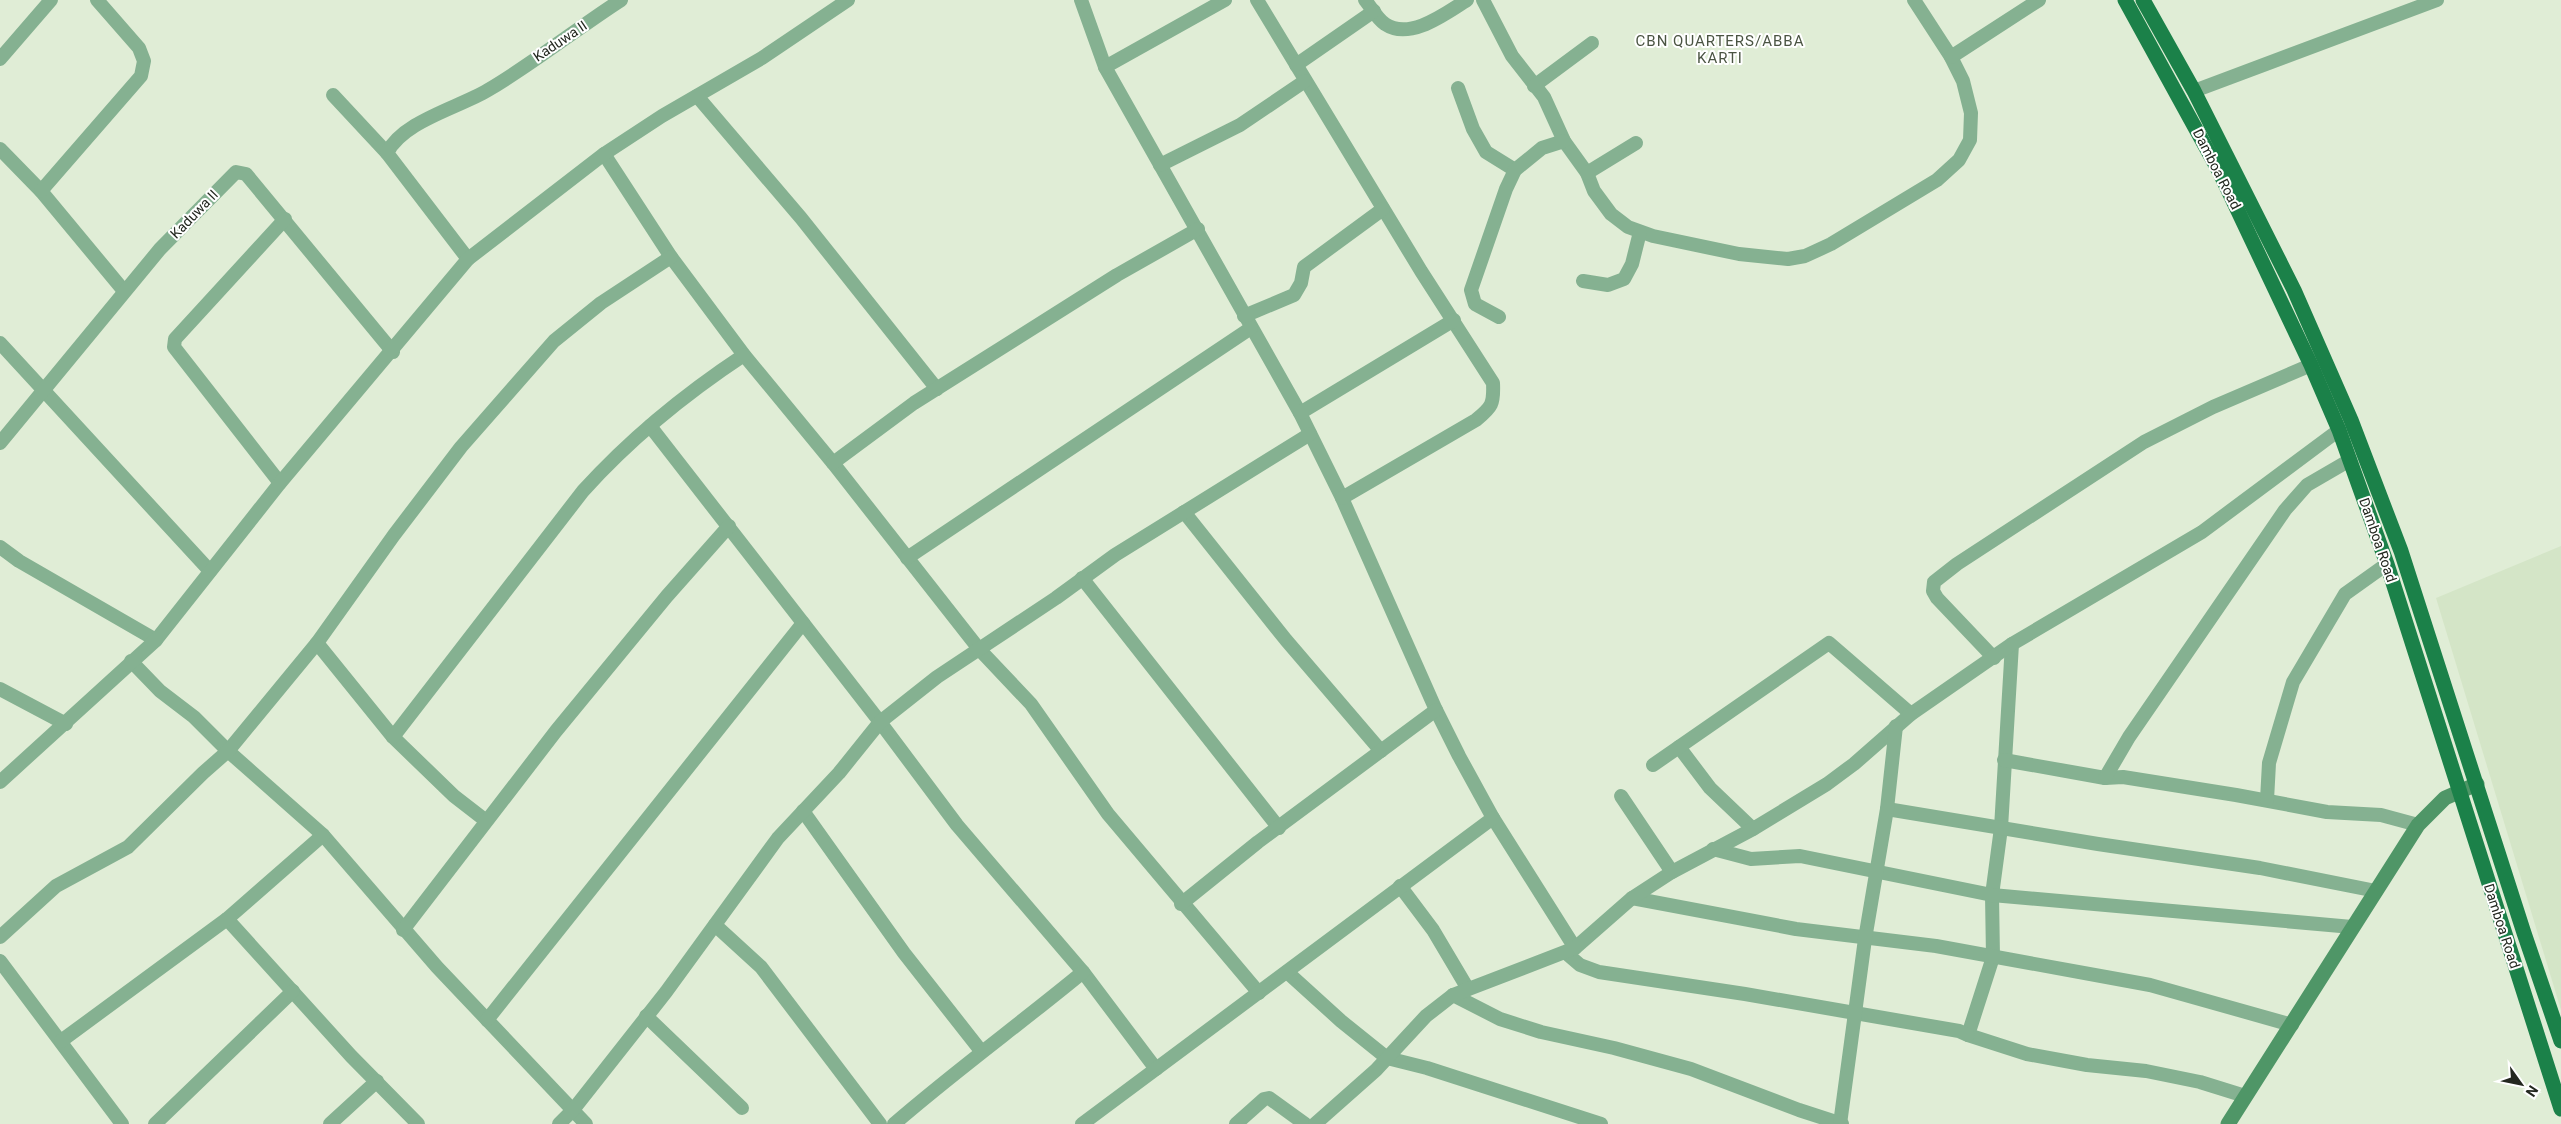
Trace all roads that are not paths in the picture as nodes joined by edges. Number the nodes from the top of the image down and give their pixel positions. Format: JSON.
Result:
{"nodes":[{"id":1,"x":51,"y":0,"type":"edge"},
{"id":2,"x":97,"y":0,"type":"edge"},
{"id":3,"x":621,"y":0,"type":"edge"},
{"id":4,"x":848,"y":0,"type":"edge"},
{"id":5,"x":1081,"y":0,"type":"edge"},
{"id":6,"x":1225,"y":0,"type":"edge"},
{"id":7,"x":1257,"y":0,"type":"edge"},
{"id":8,"x":1467,"y":0,"type":"edge"},
{"id":9,"x":1483,"y":0,"type":"edge"},
{"id":10,"x":1914,"y":0,"type":"edge"},
{"id":11,"x":2039,"y":0,"type":"edge"},
{"id":12,"x":2125,"y":0,"type":"edge"},
{"id":13,"x":2143,"y":0,"type":"edge"},
{"id":14,"x":2437,"y":0,"type":"edge"},
{"id":15,"x":1369,"y":5,"type":"edge"},
{"id":16,"x":1592,"y":43,"type":"dead end"},
{"id":17,"x":1951,"y":57,"type":"junction"},
{"id":18,"x":0,"y":59,"type":"edge"},
{"id":19,"x":1296,"y":65,"type":"junction"},
{"id":20,"x":1105,"y":67,"type":"junction"},
{"id":21,"x":1306,"y":81,"type":"junction"},
{"id":22,"x":1534,"y":86,"type":"junction"},
{"id":23,"x":1458,"y":88,"type":"dead end"},
{"id":24,"x":2194,"y":91,"type":"junction"},
{"id":25,"x":333,"y":95,"type":"dead end"},
{"id":26,"x":697,"y":96,"type":"junction"},
{"id":27,"x":1564,"y":141,"type":"junction"},
{"id":28,"x":1636,"y":142,"type":"dead end"},
{"id":29,"x":0,"y":149,"type":"edge"},
{"id":30,"x":387,"y":153,"type":"junction"},
{"id":31,"x":604,"y":154,"type":"junction"},
{"id":32,"x":1160,"y":165,"type":"junction"},
{"id":33,"x":1515,"y":170,"type":"junction"},
{"id":34,"x":1587,"y":173,"type":"junction"},
{"id":35,"x":41,"y":192,"type":"junction"},
{"id":36,"x":1383,"y":209,"type":"junction"},
{"id":37,"x":285,"y":219,"type":"junction"},
{"id":38,"x":1198,"y":229,"type":"junction"},
{"id":39,"x":1640,"y":232,"type":"junction"},
{"id":40,"x":670,"y":257,"type":"junction"},
{"id":41,"x":468,"y":259,"type":"junction"},
{"id":42,"x":1583,"y":281,"type":"dead end"},
{"id":43,"x":124,"y":291,"type":"junction"},
{"id":44,"x":1499,"y":317,"type":"dead end"},
{"id":45,"x":1454,"y":320,"type":"junction"},
{"id":46,"x":1248,"y":322,"type":"junction"},
{"id":47,"x":0,"y":343,"type":"edge"},
{"id":48,"x":392,"y":352,"type":"junction"},
{"id":49,"x":744,"y":355,"type":"junction"},
{"id":50,"x":2311,"y":364,"type":"junction"},
{"id":51,"x":937,"y":389,"type":"junction"},
{"id":52,"x":43,"y":390,"type":"junction"},
{"id":53,"x":1300,"y":412,"type":"junction"},
{"id":54,"x":650,"y":426,"type":"junction"},
{"id":55,"x":2339,"y":430,"type":"junction"},
{"id":56,"x":1310,"y":434,"type":"junction"},
{"id":57,"x":0,"y":443,"type":"edge"},
{"id":58,"x":2350,"y":460,"type":"junction"},
{"id":59,"x":833,"y":463,"type":"junction"},
{"id":60,"x":280,"y":483,"type":"junction"},
{"id":61,"x":1342,"y":498,"type":"junction"},
{"id":62,"x":1184,"y":512,"type":"junction"},
{"id":63,"x":730,"y":526,"type":"junction"},
{"id":64,"x":0,"y":547,"type":"edge"},
{"id":65,"x":907,"y":558,"type":"junction"},
{"id":66,"x":2386,"y":564,"type":"junction"},
{"id":67,"x":210,"y":571,"type":"junction"},
{"id":68,"x":1082,"y":578,"type":"junction"},
{"id":69,"x":803,"y":623,"type":"junction"},
{"id":70,"x":156,"y":640,"type":"junction"},
{"id":71,"x":317,"y":643,"type":"junction"},
{"id":72,"x":2012,"y":644,"type":"junction"},
{"id":73,"x":980,"y":649,"type":"junction"},
{"id":74,"x":1994,"y":658,"type":"junction"},
{"id":75,"x":130,"y":661,"type":"junction"},
{"id":76,"x":0,"y":689,"type":"edge"},
{"id":77,"x":1436,"y":710,"type":"junction"},
{"id":78,"x":1910,"y":714,"type":"junction"},
{"id":79,"x":880,"y":722,"type":"junction"},
{"id":80,"x":66,"y":724,"type":"junction"},
{"id":81,"x":1896,"y":726,"type":"junction"},
{"id":82,"x":393,"y":737,"type":"junction"},
{"id":83,"x":1679,"y":747,"type":"junction"},
{"id":84,"x":228,"y":751,"type":"junction"},
{"id":85,"x":1381,"y":751,"type":"junction"},
{"id":86,"x":2004,"y":760,"type":"junction"},
{"id":87,"x":1653,"y":765,"type":"dead end"},
{"id":88,"x":2105,"y":778,"type":"junction"},
{"id":89,"x":0,"y":782,"type":"edge"},
{"id":90,"x":2477,"y":784,"type":"junction"},
{"id":91,"x":2460,"y":792,"type":"junction"},
{"id":92,"x":1621,"y":796,"type":"dead end"},
{"id":93,"x":2267,"y":800,"type":"junction"},
{"id":94,"x":1887,"y":809,"type":"junction"},
{"id":95,"x":803,"y":811,"type":"junction"},
{"id":96,"x":1493,"y":818,"type":"junction"},
{"id":97,"x":485,"y":820,"type":"junction"},
{"id":98,"x":2418,"y":825,"type":"junction"},
{"id":99,"x":1280,"y":828,"type":"junction"},
{"id":100,"x":2001,"y":828,"type":"junction"},
{"id":101,"x":1752,"y":829,"type":"junction"},
{"id":102,"x":322,"y":835,"type":"junction"},
{"id":103,"x":1713,"y":849,"type":"junction"},
{"id":104,"x":1877,"y":870,"type":"junction"},
{"id":105,"x":1672,"y":872,"type":"junction"},
{"id":106,"x":1400,"y":886,"type":"junction"},
{"id":107,"x":2376,"y":891,"type":"junction"},
{"id":108,"x":1992,"y":895,"type":"junction"},
{"id":109,"x":1632,"y":898,"type":"junction"},
{"id":110,"x":1182,"y":904,"type":"junction"},
{"id":111,"x":228,"y":919,"type":"junction"},
{"id":112,"x":715,"y":925,"type":"junction"},
{"id":113,"x":2352,"y":927,"type":"junction"},
{"id":114,"x":403,"y":930,"type":"junction"},
{"id":115,"x":2524,"y":933,"type":"junction"},
{"id":116,"x":0,"y":938,"type":"edge"},
{"id":117,"x":1865,"y":938,"type":"junction"},
{"id":118,"x":2506,"y":941,"type":"junction"},
{"id":119,"x":1570,"y":951,"type":"junction"},
{"id":120,"x":1993,"y":956,"type":"junction"},
{"id":121,"x":0,"y":962,"type":"edge"},
{"id":122,"x":1083,"y":972,"type":"junction"},
{"id":123,"x":1287,"y":972,"type":"junction"},
{"id":124,"x":1468,"y":988,"type":"junction"},
{"id":125,"x":293,"y":991,"type":"junction"},
{"id":126,"x":1259,"y":993,"type":"junction"},
{"id":127,"x":1453,"y":995,"type":"junction"},
{"id":128,"x":1855,"y":1012,"type":"junction"},
{"id":129,"x":646,"y":1016,"type":"junction"},
{"id":130,"x":487,"y":1020,"type":"junction"},
{"id":131,"x":2292,"y":1025,"type":"junction"},
{"id":132,"x":1968,"y":1035,"type":"junction"},
{"id":133,"x":61,"y":1041,"type":"junction"},
{"id":134,"x":2561,"y":1041,"type":"edge"},
{"id":135,"x":982,"y":1051,"type":"junction"},
{"id":136,"x":1387,"y":1058,"type":"junction"},
{"id":137,"x":1156,"y":1069,"type":"junction"},
{"id":138,"x":377,"y":1081,"type":"junction"},
{"id":139,"x":2245,"y":1096,"type":"junction"},
{"id":140,"x":742,"y":1108,"type":"dead end"},
{"id":141,"x":2561,"y":1109,"type":"edge"},
{"id":142,"x":573,"y":1110,"type":"junction"},
{"id":143,"x":122,"y":1124,"type":"edge"},
{"id":144,"x":154,"y":1124,"type":"edge"},
{"id":145,"x":330,"y":1124,"type":"edge"},
{"id":146,"x":418,"y":1124,"type":"edge"},
{"id":147,"x":559,"y":1124,"type":"edge"},
{"id":148,"x":586,"y":1124,"type":"edge"},
{"id":149,"x":880,"y":1124,"type":"edge"},
{"id":150,"x":894,"y":1124,"type":"edge"},
{"id":151,"x":1082,"y":1124,"type":"edge"},
{"id":152,"x":1236,"y":1124,"type":"edge"},
{"id":153,"x":1305,"y":1124,"type":"edge"},
{"id":154,"x":1315,"y":1124,"type":"edge"},
{"id":155,"x":1601,"y":1124,"type":"edge"},
{"id":156,"x":1841,"y":1124,"type":"edge"},
{"id":157,"x":2228,"y":1124,"type":"edge"}],
"edges":[{"from":1,"to":18,"type":"street"},
{"from":2,"to":35,"type":"street"},
{"from":3,"to":30,"type":"street","name":"Kaduwa II"},
{"from":4,"to":26,"type":"street"},
{"from":5,"to":20,"type":"street"},
{"from":6,"to":20,"type":"street"},
{"from":7,"to":19,"type":"street"},
{"from":8,"to":15,"type":"street"},
{"from":9,"to":22,"type":"street"},
{"from":10,"to":17,"type":"street"},
{"from":11,"to":17,"type":"street"},
{"from":12,"to":50,"type":"main road","name":"Damboa Road"},
{"from":13,"to":24,"type":"main road","name":"Damboa Road"},
{"from":14,"to":24,"type":"street"},
{"from":15,"to":19,"type":"street"},
{"from":16,"to":22,"type":"street"},
{"from":17,"to":39,"type":"street"},
{"from":19,"to":21,"type":"street"},
{"from":20,"to":32,"type":"street"},
{"from":21,"to":32,"type":"street"},
{"from":21,"to":36,"type":"street"},
{"from":22,"to":27,"type":"street"},
{"from":23,"to":33,"type":"street"},
{"from":24,"to":90,"type":"main road","name":"Damboa Road"},
{"from":25,"to":30,"type":"street"},
{"from":26,"to":31,"type":"street"},
{"from":26,"to":51,"type":"street"},
{"from":27,"to":33,"type":"street"},
{"from":27,"to":34,"type":"street"},
{"from":28,"to":34,"type":"street"},
{"from":29,"to":35,"type":"street"},
{"from":30,"to":41,"type":"street"},
{"from":31,"to":40,"type":"street"},
{"from":31,"to":41,"type":"street"},
{"from":32,"to":38,"type":"street"},
{"from":33,"to":44,"type":"street"},
{"from":34,"to":39,"type":"street"},
{"from":35,"to":43,"type":"street"},
{"from":36,"to":45,"type":"street"},
{"from":36,"to":46,"type":"street"},
{"from":37,"to":43,"type":"street","name":"Kaduwa II"},
{"from":37,"to":48,"type":"street","name":"Kaduwa II"},
{"from":37,"to":60,"type":"street"},
{"from":38,"to":46,"type":"street"},
{"from":38,"to":51,"type":"street"},
{"from":39,"to":42,"type":"street"},
{"from":40,"to":49,"type":"street"},
{"from":40,"to":71,"type":"street"},
{"from":41,"to":48,"type":"street"},
{"from":43,"to":52,"type":"street","name":"Kaduwa II"},
{"from":45,"to":53,"type":"street"},
{"from":45,"to":61,"type":"street"},
{"from":46,"to":53,"type":"street"},
{"from":46,"to":65,"type":"street"},
{"from":47,"to":52,"type":"street"},
{"from":48,"to":60,"type":"street"},
{"from":49,"to":54,"type":"street"},
{"from":49,"to":59,"type":"street"},
{"from":50,"to":55,"type":"main road","name":"Damboa Road"},
{"from":50,"to":74,"type":"street"},
{"from":51,"to":59,"type":"street"},
{"from":52,"to":57,"type":"street","name":"Kaduwa II"},
{"from":52,"to":67,"type":"street"},
{"from":53,"to":56,"type":"street"},
{"from":54,"to":63,"type":"street"},
{"from":54,"to":82,"type":"street"},
{"from":55,"to":58,"type":"main road","name":"Damboa Road"},
{"from":55,"to":72,"type":"street"},
{"from":56,"to":61,"type":"street"},
{"from":56,"to":62,"type":"street"},
{"from":58,"to":66,"type":"main road","name":"Damboa Road"},
{"from":58,"to":88,"type":"street"},
{"from":59,"to":65,"type":"street"},
{"from":60,"to":67,"type":"street"},
{"from":61,"to":77,"type":"street"},
{"from":62,"to":68,"type":"street"},
{"from":62,"to":85,"type":"street"},
{"from":63,"to":69,"type":"street"},
{"from":63,"to":97,"type":"street"},
{"from":64,"to":70,"type":"street"},
{"from":65,"to":73,"type":"street"},
{"from":66,"to":91,"type":"main road","name":"Damboa Road"},
{"from":66,"to":93,"type":"street"},
{"from":67,"to":70,"type":"street"},
{"from":68,"to":73,"type":"street"},
{"from":68,"to":99,"type":"street"},
{"from":69,"to":79,"type":"street"},
{"from":69,"to":130,"type":"street"},
{"from":70,"to":75,"type":"street"},
{"from":71,"to":82,"type":"street"},
{"from":71,"to":84,"type":"street"},
{"from":72,"to":74,"type":"street"},
{"from":72,"to":86,"type":"street"},
{"from":73,"to":79,"type":"street"},
{"from":73,"to":110,"type":"street"},
{"from":74,"to":78,"type":"street"},
{"from":75,"to":80,"type":"street"},
{"from":75,"to":84,"type":"street"},
{"from":76,"to":80,"type":"street"},
{"from":77,"to":85,"type":"street"},
{"from":77,"to":96,"type":"street"},
{"from":78,"to":81,"type":"street"},
{"from":78,"to":83,"type":"street"},
{"from":79,"to":95,"type":"street"},
{"from":79,"to":122,"type":"street"},
{"from":80,"to":89,"type":"street"},
{"from":81,"to":94,"type":"street"},
{"from":81,"to":101,"type":"street"},
{"from":82,"to":97,"type":"street"},
{"from":83,"to":87,"type":"street"},
{"from":83,"to":101,"type":"street"},
{"from":84,"to":102,"type":"street"},
{"from":84,"to":116,"type":"street"},
{"from":85,"to":99,"type":"street"},
{"from":86,"to":88,"type":"street"},
{"from":86,"to":100,"type":"street"},
{"from":88,"to":93,"type":"street"},
{"from":90,"to":91,"type":"street"},
{"from":90,"to":115,"type":"main road","name":"Damboa Road"},
{"from":91,"to":98,"type":"street"},
{"from":91,"to":118,"type":"main road","name":"Damboa Road"},
{"from":92,"to":105,"type":"street"},
{"from":93,"to":98,"type":"street"},
{"from":94,"to":100,"type":"street"},
{"from":94,"to":104,"type":"street"},
{"from":95,"to":112,"type":"street"},
{"from":95,"to":135,"type":"street"},
{"from":96,"to":106,"type":"street"},
{"from":96,"to":119,"type":"street"},
{"from":97,"to":114,"type":"street"},
{"from":98,"to":107,"type":"street"},
{"from":99,"to":110,"type":"street"},
{"from":100,"to":107,"type":"street"},
{"from":100,"to":108,"type":"street"},
{"from":101,"to":103,"type":"street"},
{"from":102,"to":111,"type":"street"},
{"from":102,"to":114,"type":"street"},
{"from":103,"to":104,"type":"street"},
{"from":103,"to":105,"type":"street"},
{"from":104,"to":108,"type":"street"},
{"from":104,"to":117,"type":"street"},
{"from":105,"to":109,"type":"street"},
{"from":106,"to":123,"type":"street"},
{"from":106,"to":124,"type":"street"},
{"from":107,"to":113,"type":"street"},
{"from":108,"to":113,"type":"street"},
{"from":108,"to":120,"type":"street"},
{"from":109,"to":117,"type":"street"},
{"from":109,"to":119,"type":"street"},
{"from":110,"to":126,"type":"street"},
{"from":111,"to":125,"type":"street"},
{"from":111,"to":133,"type":"street"},
{"from":112,"to":129,"type":"street"},
{"from":112,"to":149,"type":"street"},
{"from":113,"to":131,"type":"street"},
{"from":114,"to":130,"type":"street"},
{"from":115,"to":118,"type":"main road"},
{"from":115,"to":134,"type":"main road","name":"Damboa Road"},
{"from":117,"to":120,"type":"street"},
{"from":117,"to":128,"type":"street"},
{"from":118,"to":141,"type":"main road","name":"Damboa Road"},
{"from":119,"to":124,"type":"street"},
{"from":119,"to":128,"type":"street"},
{"from":120,"to":131,"type":"street"},
{"from":120,"to":132,"type":"street"},
{"from":121,"to":133,"type":"street"},
{"from":122,"to":135,"type":"street"},
{"from":122,"to":137,"type":"street"},
{"from":123,"to":126,"type":"street"},
{"from":123,"to":136,"type":"street"},
{"from":124,"to":127,"type":"street"},
{"from":125,"to":138,"type":"street"},
{"from":125,"to":144,"type":"street"},
{"from":126,"to":137,"type":"street"},
{"from":127,"to":136,"type":"street"},
{"from":127,"to":156,"type":"street"},
{"from":128,"to":132,"type":"street"},
{"from":128,"to":156,"type":"street"},
{"from":129,"to":140,"type":"street"},
{"from":129,"to":142,"type":"street"},
{"from":130,"to":142,"type":"street"},
{"from":131,"to":139,"type":"street"},
{"from":132,"to":139,"type":"street"},
{"from":133,"to":143,"type":"street"},
{"from":135,"to":150,"type":"street"},
{"from":136,"to":154,"type":"street"},
{"from":136,"to":155,"type":"street"},
{"from":137,"to":151,"type":"street"},
{"from":138,"to":145,"type":"street"},
{"from":138,"to":146,"type":"street"},
{"from":139,"to":157,"type":"street"},
{"from":142,"to":147,"type":"street"},
{"from":142,"to":148,"type":"street"},
{"from":152,"to":153,"type":"street"}]}
